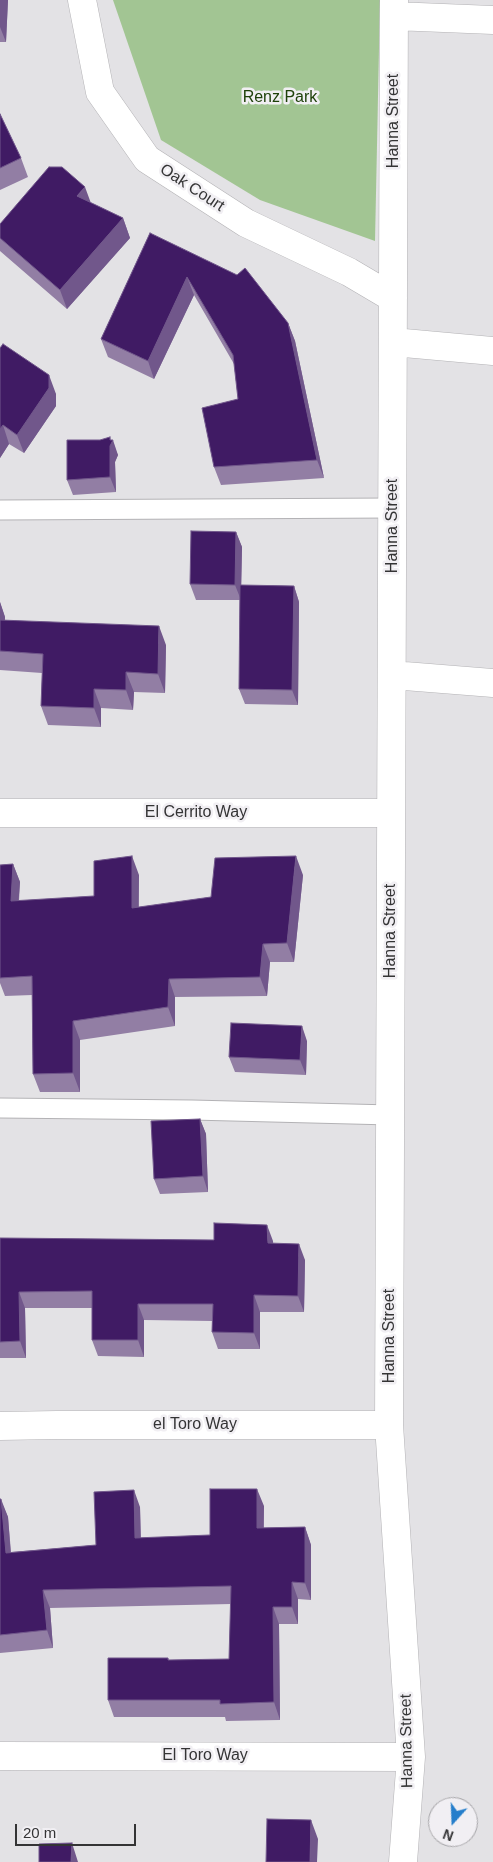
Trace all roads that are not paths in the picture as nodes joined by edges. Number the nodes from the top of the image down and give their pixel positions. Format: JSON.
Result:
{"nodes":[{"id":1,"x":82,"y":0,"type":"edge"},
{"id":2,"x":394,"y":8,"type":"edge"},
{"id":3,"x":493,"y":20,"type":"edge"},
{"id":4,"x":393,"y":298,"type":"junction"},
{"id":5,"x":393,"y":342,"type":"junction"},
{"id":6,"x":493,"y":351,"type":"edge"},
{"id":7,"x":393,"y":508,"type":"junction"},
{"id":8,"x":0,"y":510,"type":"edge"},
{"id":9,"x":392,"y":675,"type":"junction"},
{"id":10,"x":493,"y":683,"type":"edge"},
{"id":11,"x":0,"y":813,"type":"edge"},
{"id":12,"x":391,"y":813,"type":"junction"},
{"id":13,"x":0,"y":1108,"type":"edge"},
{"id":14,"x":391,"y":1115,"type":"junction"},
{"id":15,"x":389,"y":1425,"type":"junction"},
{"id":16,"x":0,"y":1426,"type":"edge"},
{"id":17,"x":0,"y":1756,"type":"edge"},
{"id":18,"x":410,"y":1757,"type":"junction"},
{"id":19,"x":403,"y":1862,"type":"edge"}],
"edges":[{"from":1,"to":4,"type":"street","name":"Oak Court"},
{"from":2,"to":3,"type":"street"},
{"from":2,"to":4,"type":"street","name":"Hanna Street"},
{"from":4,"to":5,"type":"street","name":"Hanna Street"},
{"from":5,"to":6,"type":"street"},
{"from":5,"to":7,"type":"street","name":"Hanna Street"},
{"from":7,"to":8,"type":"lane"},
{"from":7,"to":9,"type":"street","name":"Hanna Street"},
{"from":9,"to":10,"type":"street"},
{"from":9,"to":12,"type":"street","name":"Hanna Street"},
{"from":11,"to":12,"type":"street","name":"El Cerrito Way"},
{"from":12,"to":14,"type":"street","name":"Hanna Street"},
{"from":13,"to":14,"type":"lane"},
{"from":14,"to":15,"type":"street","name":"Hanna Street"},
{"from":15,"to":16,"type":"street","name":"el Toro Way"},
{"from":15,"to":18,"type":"street","name":"Hanna Street"},
{"from":17,"to":18,"type":"street","name":"El Toro Way"},
{"from":18,"to":19,"type":"street","name":"Hanna Street"}]}
